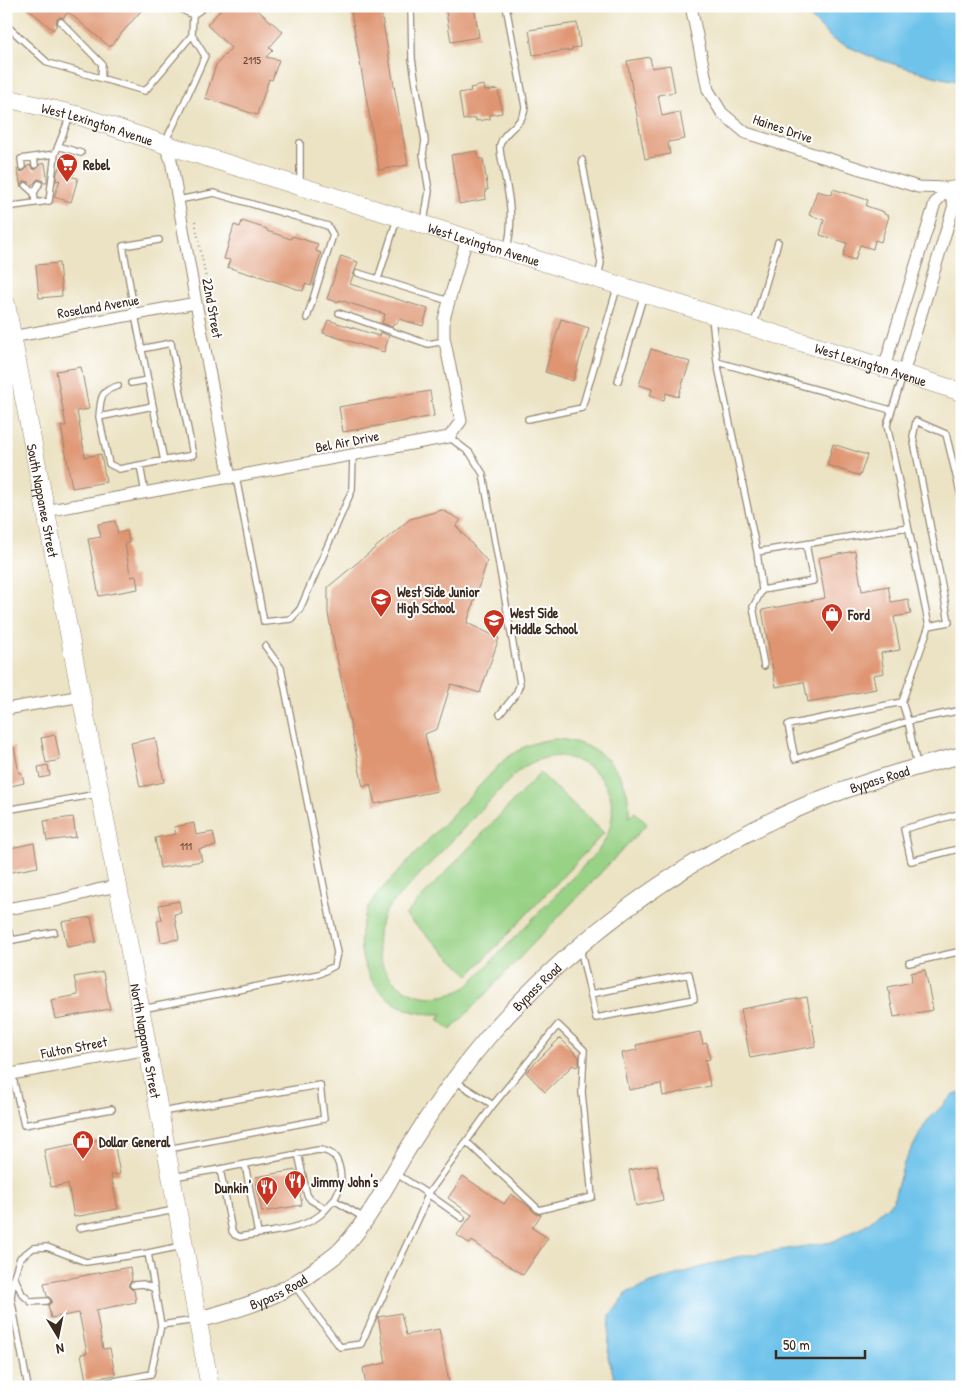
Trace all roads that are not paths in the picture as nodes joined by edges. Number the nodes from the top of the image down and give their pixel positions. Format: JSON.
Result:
{"nodes":[{"id":1,"x":206,"y":6,"type":"edge"},
{"id":2,"x":411,"y":6,"type":"edge"},
{"id":3,"x":506,"y":6,"type":"edge"},
{"id":4,"x":691,"y":6,"type":"edge"},
{"id":5,"x":176,"y":7,"type":"edge"},
{"id":6,"x":193,"y":15,"type":"junction"},
{"id":7,"x":60,"y":22,"type":"dead end"},
{"id":8,"x":6,"y":25,"type":"edge"},
{"id":9,"x":192,"y":35,"type":"junction"},
{"id":10,"x":101,"y":78,"type":"junction"},
{"id":11,"x":6,"y":98,"type":"edge"},
{"id":12,"x":71,"y":114,"type":"junction"},
{"id":13,"x":300,"y":143,"type":"dead end"},
{"id":14,"x":164,"y":144,"type":"junction"},
{"id":15,"x":58,"y":146,"type":"junction"},
{"id":16,"x":80,"y":153,"type":"dead end"},
{"id":17,"x":55,"y":154,"type":"junction"},
{"id":18,"x":34,"y":157,"type":"junction"},
{"id":19,"x":582,"y":160,"type":"dead end"},
{"id":20,"x":35,"y":164,"type":"dead end"},
{"id":21,"x":22,"y":167,"type":"dead end"},
{"id":22,"x":39,"y":184,"type":"dead end"},
{"id":23,"x":962,"y":185,"type":"edge"},
{"id":24,"x":26,"y":186,"type":"dead end"},
{"id":25,"x":300,"y":186,"type":"junction"},
{"id":26,"x":948,"y":188,"type":"junction"},
{"id":27,"x":34,"y":193,"type":"junction"},
{"id":28,"x":178,"y":200,"type":"junction"},
{"id":29,"x":35,"y":202,"type":"junction"},
{"id":30,"x":6,"y":207,"type":"edge"},
{"id":31,"x":398,"y":217,"type":"junction"},
{"id":32,"x":424,"y":224,"type":"junction"},
{"id":33,"x":467,"y":238,"type":"junction"},
{"id":34,"x":159,"y":240,"type":"dead end"},
{"id":35,"x":778,"y":242,"type":"dead end"},
{"id":36,"x":506,"y":250,"type":"junction"},
{"id":37,"x":358,"y":273,"type":"dead end"},
{"id":38,"x":378,"y":279,"type":"junction"},
{"id":39,"x":597,"y":279,"type":"junction"},
{"id":40,"x":618,"y":285,"type":"junction"},
{"id":41,"x":644,"y":293,"type":"junction"},
{"id":42,"x":449,"y":300,"type":"junction"},
{"id":43,"x":196,"y":303,"type":"junction"},
{"id":44,"x":6,"y":304,"type":"edge"},
{"id":45,"x":339,"y":313,"type":"dead end"},
{"id":46,"x":711,"y":314,"type":"junction"},
{"id":47,"x":134,"y":315,"type":"junction"},
{"id":48,"x":307,"y":318,"type":"dead end"},
{"id":49,"x":753,"y":327,"type":"junction"},
{"id":50,"x":9,"y":338,"type":"edge"},
{"id":51,"x":445,"y":341,"type":"junction"},
{"id":52,"x":141,"y":349,"type":"junction"},
{"id":53,"x":717,"y":362,"type":"junction"},
{"id":54,"x":884,"y":368,"type":"junction"},
{"id":55,"x":903,"y":374,"type":"junction"},
{"id":56,"x":148,"y":380,"type":"junction"},
{"id":57,"x":618,"y":381,"type":"dead end"},
{"id":58,"x":131,"y":384,"type":"dead end"},
{"id":59,"x":118,"y":386,"type":"dead end"},
{"id":60,"x":962,"y":392,"type":"edge"},
{"id":61,"x":152,"y":406,"type":"junction"},
{"id":62,"x":891,"y":410,"type":"junction"},
{"id":63,"x":99,"y":416,"type":"junction"},
{"id":64,"x":528,"y":418,"type":"dead end"},
{"id":65,"x":450,"y":437,"type":"junction"},
{"id":66,"x":353,"y":455,"type":"junction"},
{"id":67,"x":164,"y":461,"type":"junction"},
{"id":68,"x":140,"y":465,"type":"junction"},
{"id":69,"x":233,"y":477,"type":"junction"},
{"id":70,"x":145,"y":493,"type":"junction"},
{"id":71,"x":962,"y":500,"type":"edge"},
{"id":72,"x":45,"y":511,"type":"junction"},
{"id":73,"x":908,"y":527,"type":"junction"},
{"id":74,"x":806,"y":544,"type":"junction"},
{"id":75,"x":757,"y":552,"type":"junction"},
{"id":76,"x":762,"y":590,"type":"junction"},
{"id":77,"x":929,"y":626,"type":"junction"},
{"id":78,"x":265,"y":646,"type":"dead end"},
{"id":79,"x":764,"y":666,"type":"dead end"},
{"id":80,"x":82,"y":696,"type":"junction"},
{"id":81,"x":902,"y":702,"type":"junction"},
{"id":82,"x":6,"y":709,"type":"edge"},
{"id":83,"x":962,"y":710,"type":"edge"},
{"id":84,"x":500,"y":714,"type":"dead end"},
{"id":85,"x":908,"y":721,"type":"junction"},
{"id":86,"x":962,"y":755,"type":"edge"},
{"id":87,"x":917,"y":766,"type":"junction"},
{"id":88,"x":100,"y":794,"type":"junction"},
{"id":89,"x":6,"y":810,"type":"edge"},
{"id":90,"x":962,"y":813,"type":"edge"},
{"id":91,"x":962,"y":848,"type":"edge"},
{"id":92,"x":118,"y":886,"type":"junction"},
{"id":93,"x":6,"y":909,"type":"edge"},
{"id":94,"x":6,"y":926,"type":"edge"},
{"id":95,"x":54,"y":932,"type":"dead end"},
{"id":96,"x":580,"y":947,"type":"junction"},
{"id":97,"x":962,"y":951,"type":"edge"},
{"id":98,"x":909,"y":962,"type":"dead end"},
{"id":99,"x":591,"y":994,"type":"junction"},
{"id":100,"x":140,"y":1010,"type":"junction"},
{"id":101,"x":148,"y":1049,"type":"junction"},
{"id":102,"x":9,"y":1075,"type":"edge"},
{"id":103,"x":453,"y":1080,"type":"junction"},
{"id":104,"x":494,"y":1105,"type":"junction"},
{"id":105,"x":112,"y":1109,"type":"dead end"},
{"id":106,"x":159,"y":1112,"type":"junction"},
{"id":107,"x":467,"y":1142,"type":"junction"},
{"id":108,"x":166,"y":1150,"type":"junction"},
{"id":109,"x":298,"y":1153,"type":"junction"},
{"id":110,"x":245,"y":1164,"type":"junction"},
{"id":111,"x":220,"y":1169,"type":"junction"},
{"id":112,"x":394,"y":1173,"type":"junction"},
{"id":113,"x":171,"y":1177,"type":"junction"},
{"id":114,"x":428,"y":1194,"type":"junction"},
{"id":115,"x":334,"y":1200,"type":"junction"},
{"id":116,"x":326,"y":1209,"type":"junction"},
{"id":117,"x":177,"y":1210,"type":"junction"},
{"id":118,"x":462,"y":1218,"type":"dead end"},
{"id":119,"x":366,"y":1219,"type":"junction"},
{"id":120,"x":79,"y":1228,"type":"dead end"},
{"id":121,"x":258,"y":1234,"type":"junction"},
{"id":122,"x":184,"y":1246,"type":"junction"},
{"id":123,"x":148,"y":1254,"type":"junction"},
{"id":124,"x":14,"y":1276,"type":"junction"},
{"id":125,"x":133,"y":1284,"type":"dead end"},
{"id":126,"x":294,"y":1284,"type":"junction"},
{"id":127,"x":155,"y":1290,"type":"junction"},
{"id":128,"x":48,"y":1301,"type":"dead end"},
{"id":129,"x":197,"y":1320,"type":"junction"},
{"id":130,"x":162,"y":1325,"type":"junction"},
{"id":131,"x":28,"y":1387,"type":"edge"},
{"id":132,"x":83,"y":1387,"type":"edge"},
{"id":133,"x":210,"y":1387,"type":"edge"}],
"edges":[{"from":1,"to":6,"type":"lane"},
{"from":2,"to":32,"type":"lane"},
{"from":3,"to":36,"type":"lane"},
{"from":4,"to":26,"type":"street","name":"Haines Drive"},
{"from":5,"to":6,"type":"lane"},
{"from":6,"to":9,"type":"lane"},
{"from":7,"to":10,"type":"lane"},
{"from":8,"to":10,"type":"lane"},
{"from":9,"to":10,"type":"lane"},
{"from":9,"to":14,"type":"lane"},
{"from":11,"to":12,"type":"main road","name":"West Lexington Avenue"},
{"from":12,"to":14,"type":"main road","name":"West Lexington Avenue"},
{"from":12,"to":15,"type":"lane"},
{"from":13,"to":25,"type":"lane"},
{"from":14,"to":25,"type":"main road","name":"West Lexington Avenue"},
{"from":14,"to":28,"type":"street","name":"22nd Street"},
{"from":15,"to":16,"type":"lane"},
{"from":15,"to":17,"type":"lane"},
{"from":17,"to":18,"type":"lane"},
{"from":17,"to":29,"type":"lane"},
{"from":18,"to":20,"type":"lane"},
{"from":18,"to":21,"type":"lane"},
{"from":19,"to":39,"type":"lane"},
{"from":22,"to":27,"type":"lane"},
{"from":23,"to":26,"type":"street","name":"Haines Drive"},
{"from":24,"to":27,"type":"lane"},
{"from":25,"to":31,"type":"main road","name":"West Lexington Avenue"},
{"from":26,"to":54,"type":"street"},
{"from":26,"to":55,"type":"street"},
{"from":27,"to":29,"type":"lane"},
{"from":28,"to":43,"type":"street","name":"22nd Street"},
{"from":28,"to":48,"type":"lane"},
{"from":29,"to":30,"type":"lane"},
{"from":31,"to":32,"type":"main road","name":"West Lexington Avenue"},
{"from":31,"to":38,"type":"lane"},
{"from":32,"to":33,"type":"main road","name":"West Lexington Avenue"},
{"from":33,"to":36,"type":"main road","name":"West Lexington Avenue"},
{"from":33,"to":42,"type":"street"},
{"from":34,"to":47,"type":"lane"},
{"from":35,"to":49,"type":"lane"},
{"from":36,"to":39,"type":"main road","name":"West Lexington Avenue"},
{"from":37,"to":38,"type":"lane"},
{"from":38,"to":42,"type":"lane"},
{"from":39,"to":40,"type":"main road","name":"West Lexington Avenue"},
{"from":40,"to":41,"type":"main road","name":"West Lexington Avenue"},
{"from":40,"to":64,"type":"lane"},
{"from":41,"to":46,"type":"main road","name":"West Lexington Avenue"},
{"from":41,"to":57,"type":"lane"},
{"from":42,"to":51,"type":"street"},
{"from":43,"to":47,"type":"street","name":"Roseland Avenue"},
{"from":43,"to":69,"type":"street","name":"22nd Street"},
{"from":44,"to":50,"type":"main road","name":"South Nappanee Street"},
{"from":45,"to":51,"type":"lane"},
{"from":46,"to":49,"type":"main road","name":"West Lexington Avenue"},
{"from":46,"to":53,"type":"lane"},
{"from":47,"to":50,"type":"street","name":"Roseland Avenue"},
{"from":47,"to":52,"type":"lane"},
{"from":49,"to":54,"type":"main road","name":"West Lexington Avenue"},
{"from":50,"to":72,"type":"main road","name":"South Nappanee Street"},
{"from":51,"to":65,"type":"street"},
{"from":52,"to":56,"type":"lane"},
{"from":52,"to":67,"type":"lane"},
{"from":53,"to":62,"type":"lane"},
{"from":53,"to":75,"type":"lane"},
{"from":54,"to":55,"type":"main road","name":"West Lexington Avenue"},
{"from":55,"to":60,"type":"main road","name":"West Lexington Avenue"},
{"from":55,"to":62,"type":"lane"},
{"from":56,"to":58,"type":"lane"},
{"from":56,"to":61,"type":"lane"},
{"from":59,"to":63,"type":"lane"},
{"from":61,"to":63,"type":"lane"},
{"from":61,"to":67,"type":"lane"},
{"from":62,"to":73,"type":"lane"},
{"from":63,"to":68,"type":"lane"},
{"from":65,"to":66,"type":"street","name":"Bel Air Drive"},
{"from":65,"to":84,"type":"lane"},
{"from":66,"to":69,"type":"street","name":"Bel Air Drive"},
{"from":66,"to":69,"type":"lane"},
{"from":67,"to":68,"type":"lane"},
{"from":68,"to":70,"type":"lane"},
{"from":69,"to":70,"type":"street","name":"Bel Air Drive"},
{"from":70,"to":72,"type":"street","name":"Bel Air Drive"},
{"from":71,"to":77,"type":"lane"},
{"from":72,"to":80,"type":"main road","name":"South Nappanee Street"},
{"from":73,"to":74,"type":"lane"},
{"from":73,"to":77,"type":"lane"},
{"from":74,"to":75,"type":"lane"},
{"from":74,"to":76,"type":"lane"},
{"from":75,"to":76,"type":"lane"},
{"from":76,"to":79,"type":"lane"},
{"from":77,"to":81,"type":"lane"},
{"from":78,"to":100,"type":"lane"},
{"from":80,"to":82,"type":"street"},
{"from":80,"to":88,"type":"main road","name":"North Nappanee Street"},
{"from":81,"to":85,"type":"lane"},
{"from":81,"to":85,"type":"lane"},
{"from":83,"to":85,"type":"lane"},
{"from":85,"to":87,"type":"lane"},
{"from":86,"to":87,"type":"main road","name":"Bypass Road"},
{"from":87,"to":96,"type":"main road","name":"Bypass Road"},
{"from":88,"to":89,"type":"lane"},
{"from":88,"to":92,"type":"main road","name":"North Nappanee Street"},
{"from":90,"to":91,"type":"lane"},
{"from":92,"to":93,"type":"street"},
{"from":92,"to":100,"type":"main road","name":"North Nappanee Street"},
{"from":94,"to":95,"type":"lane"},
{"from":96,"to":99,"type":"lane"},
{"from":96,"to":103,"type":"main road","name":"Bypass Road"},
{"from":97,"to":98,"type":"lane"},
{"from":99,"to":99,"type":"lane"},
{"from":100,"to":101,"type":"main road","name":"North Nappanee Street"},
{"from":101,"to":102,"type":"street","name":"Fulton Street"},
{"from":101,"to":106,"type":"main road","name":"North Nappanee Street"},
{"from":102,"to":105,"type":"lane"},
{"from":103,"to":104,"type":"lane"},
{"from":103,"to":112,"type":"main road","name":"Bypass Road"},
{"from":104,"to":107,"type":"lane"},
{"from":104,"to":107,"type":"lane"},
{"from":106,"to":108,"type":"main road","name":"North Nappanee Street"},
{"from":106,"to":108,"type":"lane"},
{"from":107,"to":114,"type":"lane"},
{"from":108,"to":113,"type":"main road","name":"North Nappanee Street"},
{"from":109,"to":110,"type":"lane"},
{"from":109,"to":115,"type":"lane"},
{"from":109,"to":116,"type":"lane"},
{"from":110,"to":111,"type":"lane"},
{"from":110,"to":121,"type":"lane"},
{"from":111,"to":113,"type":"lane"},
{"from":111,"to":121,"type":"lane"},
{"from":112,"to":114,"type":"lane"},
{"from":112,"to":119,"type":"main road","name":"Bypass Road"},
{"from":113,"to":117,"type":"main road","name":"North Nappanee Street"},
{"from":114,"to":118,"type":"lane"},
{"from":114,"to":126,"type":"lane"},
{"from":115,"to":116,"type":"lane"},
{"from":115,"to":119,"type":"lane"},
{"from":116,"to":121,"type":"lane"},
{"from":117,"to":120,"type":"lane"},
{"from":117,"to":122,"type":"main road","name":"North Nappanee Street"},
{"from":119,"to":126,"type":"main road","name":"Bypass Road"},
{"from":122,"to":123,"type":"lane"},
{"from":122,"to":129,"type":"main road","name":"North Nappanee Street"},
{"from":123,"to":124,"type":"lane"},
{"from":123,"to":127,"type":"lane"},
{"from":124,"to":128,"type":"lane"},
{"from":124,"to":131,"type":"lane"},
{"from":125,"to":127,"type":"lane"},
{"from":126,"to":129,"type":"main road","name":"Bypass Road"},
{"from":127,"to":130,"type":"lane"},
{"from":129,"to":130,"type":"lane"},
{"from":129,"to":133,"type":"main road","name":"North Nappanee Street"},
{"from":130,"to":132,"type":"lane"}]}
